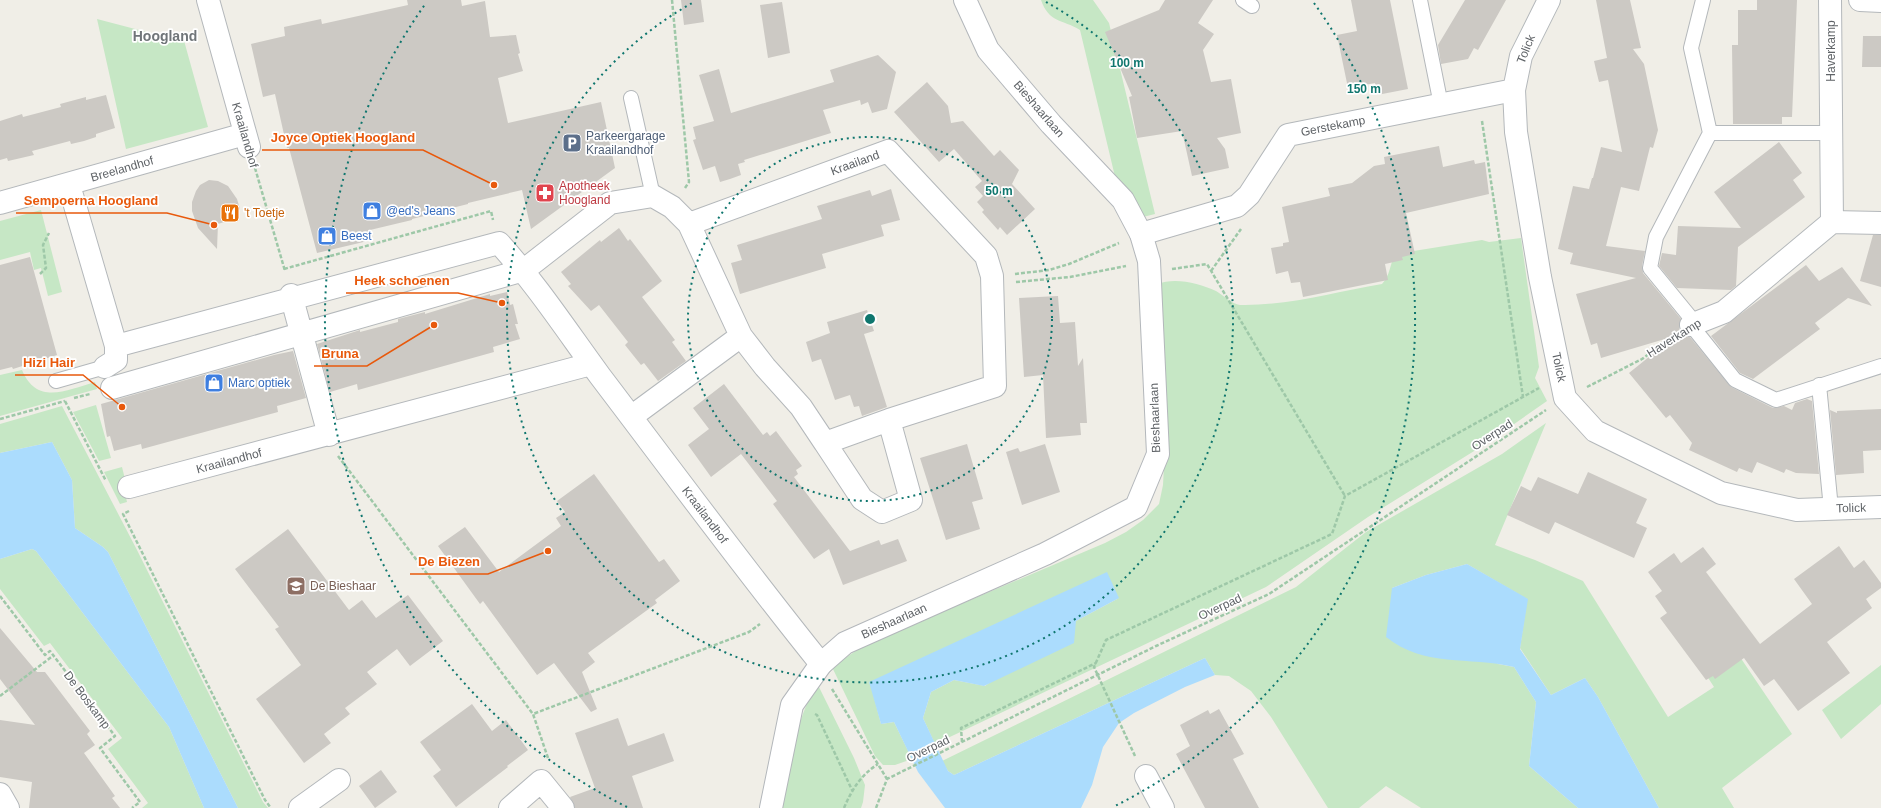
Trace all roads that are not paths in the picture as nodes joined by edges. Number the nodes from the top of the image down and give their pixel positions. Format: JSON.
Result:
{"nodes":[{"id":1,"x":208,"y":0,"type":"edge"},
{"id":2,"x":965,"y":0,"type":"edge"},
{"id":3,"x":1420,"y":0,"type":"edge"},
{"id":4,"x":1549,"y":0,"type":"edge"},
{"id":5,"x":1703,"y":0,"type":"edge"},
{"id":6,"x":1830,"y":0,"type":"edge"},
{"id":7,"x":1860,"y":0,"type":"edge"},
{"id":8,"x":1881,"y":1,"type":"edge"},
{"id":9,"x":1514,"y":90,"type":"junction"},
{"id":10,"x":631,"y":98,"type":"dead end"},
{"id":11,"x":1441,"y":105,"type":"junction"},
{"id":12,"x":1831,"y":132,"type":"junction"},
{"id":13,"x":1710,"y":133,"type":"junction"},
{"id":14,"x":247,"y":141,"type":"joint"},
{"id":15,"x":69,"y":184,"type":"junction"},
{"id":16,"x":653,"y":196,"type":"junction"},
{"id":17,"x":0,"y":203,"type":"edge"},
{"id":18,"x":1832,"y":222,"type":"junction"},
{"id":19,"x":1881,"y":223,"type":"edge"},
{"id":20,"x":689,"y":224,"type":"junction"},
{"id":21,"x":1141,"y":234,"type":"junction"},
{"id":22,"x":524,"y":270,"type":"junction"},
{"id":23,"x":292,"y":298,"type":"junction"},
{"id":24,"x":1693,"y":324,"type":"junction"},
{"id":25,"x":301,"y":333,"type":"junction"},
{"id":26,"x":741,"y":336,"type":"junction"},
{"id":27,"x":116,"y":346,"type":"junction"},
{"id":28,"x":592,"y":364,"type":"junction"},
{"id":29,"x":1881,"y":366,"type":"edge"},
{"id":30,"x":105,"y":367,"type":"joint"},
{"id":31,"x":56,"y":382,"type":"dead end"},
{"id":32,"x":1819,"y":385,"type":"junction"},
{"id":33,"x":112,"y":388,"type":"dead end"},
{"id":34,"x":631,"y":417,"type":"junction"},
{"id":35,"x":889,"y":420,"type":"junction"},
{"id":36,"x":329,"y":435,"type":"junction"},
{"id":37,"x":825,"y":443,"type":"junction"},
{"id":38,"x":119,"y":486,"type":"road end"},
{"id":39,"x":1881,"y":507,"type":"edge"},
{"id":40,"x":1831,"y":509,"type":"junction"},
{"id":41,"x":821,"y":664,"type":"junction"},
{"id":42,"x":1146,"y":776,"type":"road end"},
{"id":43,"x":339,"y":780,"type":"dead end"},
{"id":44,"x":0,"y":794,"type":"edge"},
{"id":45,"x":8,"y":808,"type":"edge"},
{"id":46,"x":300,"y":808,"type":"edge"},
{"id":47,"x":510,"y":808,"type":"edge"},
{"id":48,"x":563,"y":808,"type":"edge"},
{"id":49,"x":771,"y":808,"type":"edge"},
{"id":50,"x":1163,"y":808,"type":"edge"}],
"edges":[{"from":1,"to":14,"type":"street","name":"Kraailandhof"},
{"from":2,"to":21,"type":"street","name":"Bieshaarlaan"},
{"from":3,"to":11,"type":"lane"},
{"from":4,"to":9,"type":"street","name":"Tolick"},
{"from":5,"to":13,"type":"lane"},
{"from":6,"to":12,"type":"street","name":"Haverkamp"},
{"from":7,"to":8,"type":"street"},
{"from":9,"to":11,"type":"street","name":"Gerstekamp"},
{"from":9,"to":40,"type":"street","name":"Tolick"},
{"from":10,"to":16,"type":"lane"},
{"from":11,"to":21,"type":"street","name":"Gerstekamp"},
{"from":12,"to":13,"type":"lane"},
{"from":12,"to":18,"type":"street","name":"Haverkamp"},
{"from":13,"to":24,"type":"lane"},
{"from":14,"to":15,"type":"street","name":"Breelandhof"},
{"from":15,"to":17,"type":"street","name":"Breelandhof"},
{"from":15,"to":27,"type":"street"},
{"from":16,"to":20,"type":"street"},
{"from":16,"to":22,"type":"street"},
{"from":18,"to":19,"type":"street"},
{"from":18,"to":24,"type":"street","name":"Haverkamp"},
{"from":20,"to":26,"type":"street"},
{"from":20,"to":35,"type":"street","name":"Kraailand"},
{"from":21,"to":41,"type":"street","name":"Bieshaarlaan"},
{"from":22,"to":23,"type":"street","name":"Kraailandhof"},
{"from":22,"to":25,"type":"street"},
{"from":22,"to":28,"type":"street","name":"Kraailandhof"},
{"from":23,"to":25,"type":"street"},
{"from":23,"to":27,"type":"street"},
{"from":24,"to":32,"type":"lane"},
{"from":25,"to":33,"type":"street"},
{"from":25,"to":36,"type":"street"},
{"from":26,"to":34,"type":"street"},
{"from":26,"to":37,"type":"street"},
{"from":27,"to":30,"type":"street"},
{"from":28,"to":34,"type":"street","name":"Kraailandhof"},
{"from":28,"to":36,"type":"street","name":"Kraailandhof"},
{"from":29,"to":32,"type":"lane"},
{"from":30,"to":31,"type":"lane"},
{"from":32,"to":40,"type":"lane"},
{"from":34,"to":41,"type":"street","name":"Kraailandhof"},
{"from":35,"to":37,"type":"street","name":"Kraailand"},
{"from":35,"to":37,"type":"street"},
{"from":36,"to":38,"type":"street","name":"Kraailandhof"},
{"from":39,"to":40,"type":"street","name":"Tolick"},
{"from":41,"to":49,"type":"street","name":"Bieshaarlaan"},
{"from":42,"to":50,"type":"street"},
{"from":43,"to":46,"type":"street"},
{"from":44,"to":45,"type":"street"},
{"from":47,"to":48,"type":"street"}]}
